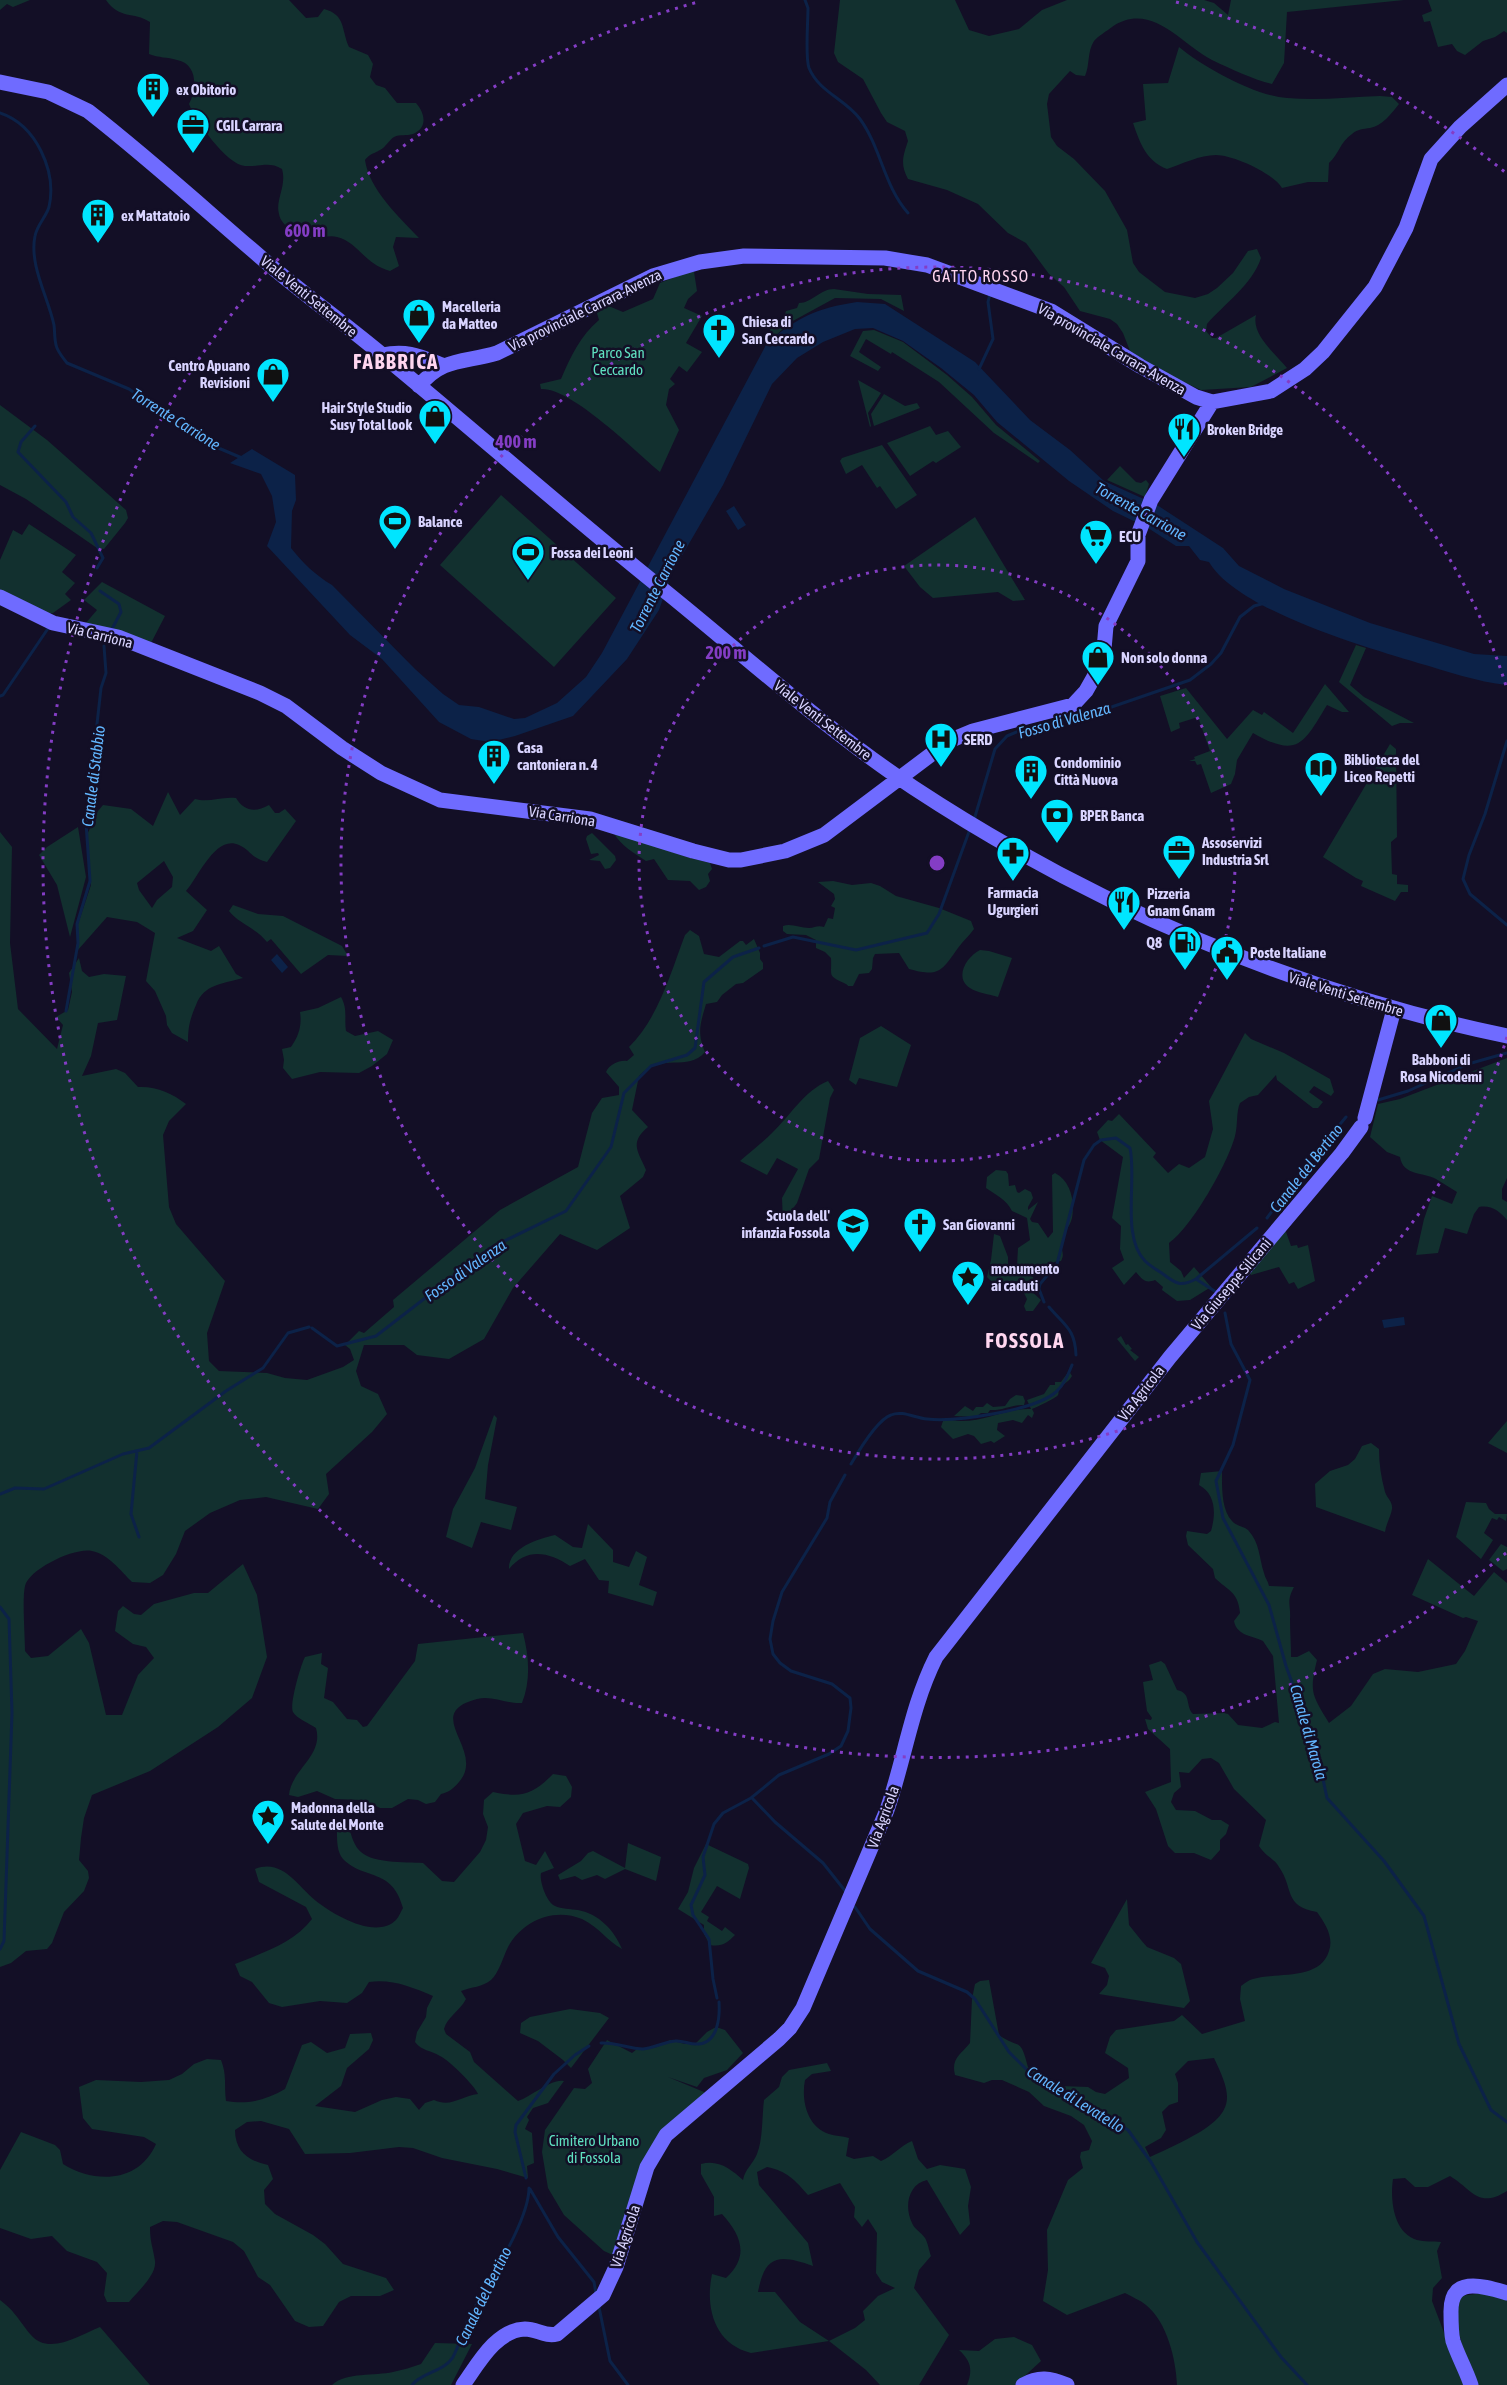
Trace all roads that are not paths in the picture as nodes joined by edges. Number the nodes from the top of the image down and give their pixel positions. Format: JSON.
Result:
{"nodes":[{"id":1,"x":0,"y":82,"type":"edge"},
{"id":2,"x":1507,"y":85,"type":"edge"},
{"id":3,"x":382,"y":355,"type":"junction"},
{"id":4,"x":442,"y":365,"type":"junction"},
{"id":5,"x":406,"y":375,"type":"junction"},
{"id":6,"x":419,"y":386,"type":"junction"},
{"id":7,"x":1212,"y":402,"type":"junction"},
{"id":8,"x":0,"y":597,"type":"edge"},
{"id":9,"x":899,"y":778,"type":"junction"},
{"id":10,"x":1394,"y":1009,"type":"junction"},
{"id":11,"x":1507,"y":1036,"type":"edge"},
{"id":12,"x":1170,"y":1357,"type":"joint"},
{"id":13,"x":1507,"y":2294,"type":"edge"},
{"id":14,"x":463,"y":2385,"type":"edge"},
{"id":15,"x":1023,"y":2385,"type":"edge"},
{"id":16,"x":1067,"y":2385,"type":"edge"},
{"id":17,"x":1471,"y":2385,"type":"edge"}],
"edges":[{"from":1,"to":3,"type":"main road","name":"Viale Venti Settembre"},
{"from":2,"to":7,"type":"main road"},
{"from":3,"to":4,"type":"main road"},
{"from":3,"to":5,"type":"main road","name":"Viale Venti Settembre"},
{"from":4,"to":5,"type":"main road","name":"Via provinciale Carrara-Avenza"},
{"from":4,"to":6,"type":"main road","name":"Via provinciale Carrara-Avenza"},
{"from":4,"to":7,"type":"main road","name":"Via provinciale Carrara-Avenza"},
{"from":5,"to":6,"type":"main road","name":"Viale Venti Settembre"},
{"from":6,"to":9,"type":"main road","name":"Viale Venti Settembre"},
{"from":7,"to":9,"type":"main road","name":"Via Carriona"},
{"from":8,"to":9,"type":"main road","name":"Via Carriona"},
{"from":9,"to":10,"type":"main road","name":"Viale Venti Settembre"},
{"from":10,"to":11,"type":"main road","name":"Viale Venti Settembre"},
{"from":10,"to":12,"type":"main road","name":"Via Giuseppe Silicani"},
{"from":12,"to":14,"type":"main road","name":"Via Agricola"},
{"from":13,"to":17,"type":"main road"},
{"from":15,"to":16,"type":"main road"}]}
